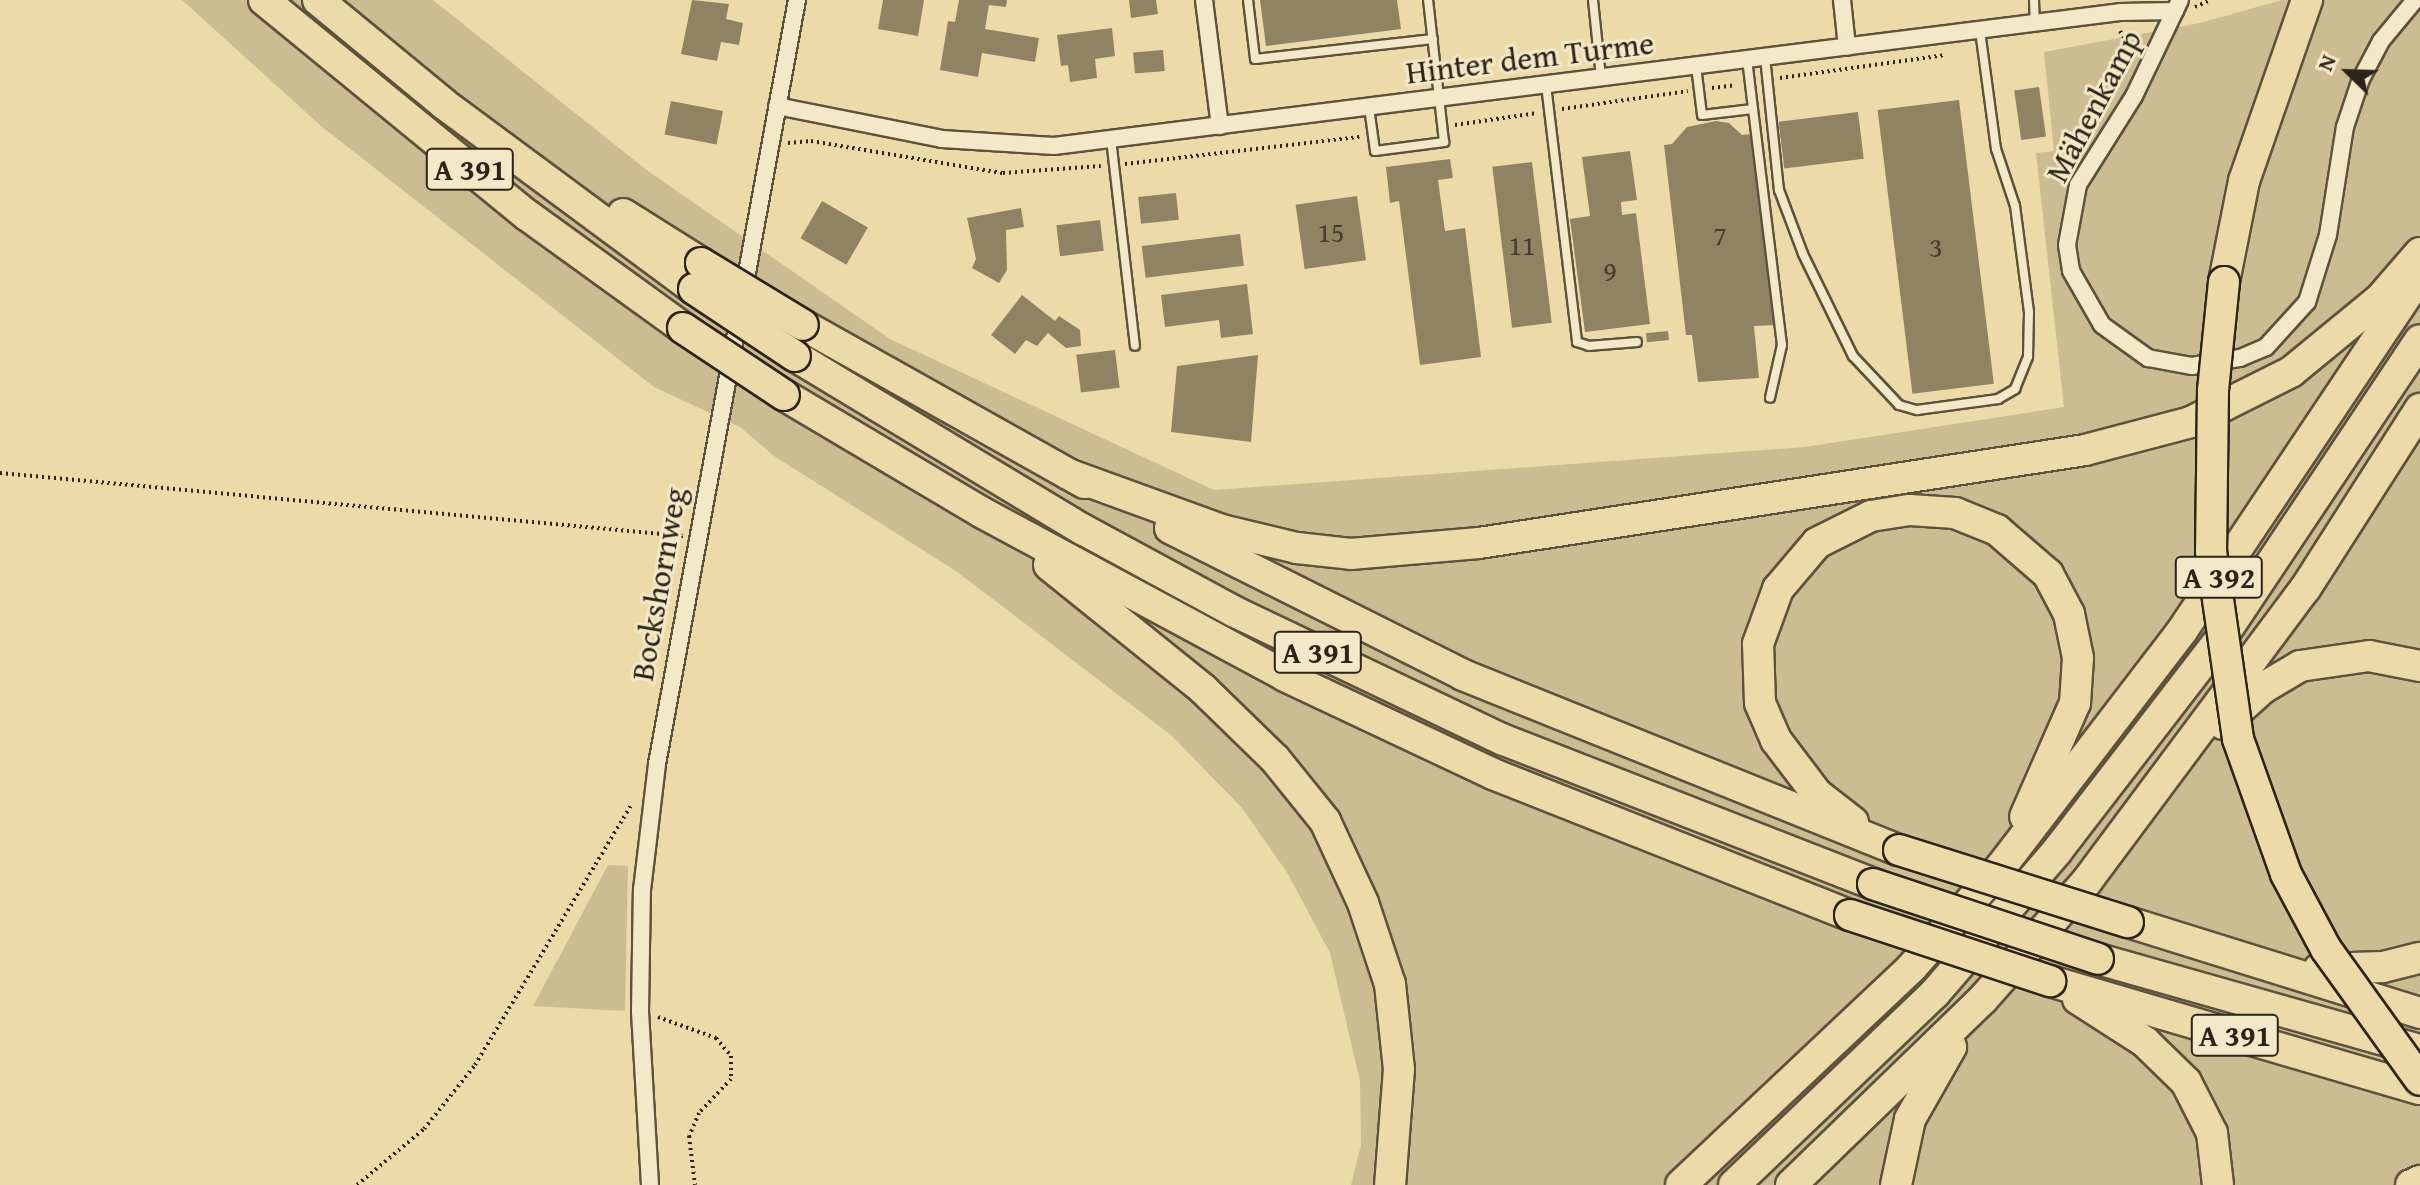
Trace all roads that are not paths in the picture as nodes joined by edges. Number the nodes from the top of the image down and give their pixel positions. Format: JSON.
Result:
{"nodes":[{"id":1,"x":264,"y":0,"type":"edge"},
{"id":2,"x":318,"y":0,"type":"edge"},
{"id":3,"x":797,"y":0,"type":"edge"},
{"id":4,"x":1204,"y":0,"type":"edge"},
{"id":5,"x":1248,"y":0,"type":"edge"},
{"id":6,"x":1428,"y":0,"type":"edge"},
{"id":7,"x":1593,"y":0,"type":"edge"},
{"id":8,"x":1842,"y":0,"type":"edge"},
{"id":9,"x":2034,"y":0,"type":"edge"},
{"id":10,"x":2307,"y":0,"type":"edge"},
{"id":11,"x":2415,"y":0,"type":"edge"},
{"id":12,"x":2178,"y":6,"type":"edge"},
{"id":13,"x":2035,"y":23,"type":"junction"},
{"id":14,"x":1980,"y":30,"type":"junction"},
{"id":15,"x":1433,"y":39,"type":"junction"},
{"id":16,"x":1847,"y":47,"type":"junction"},
{"id":17,"x":1765,"y":57,"type":"junction"},
{"id":18,"x":1747,"y":59,"type":"junction"},
{"id":19,"x":1696,"y":66,"type":"junction"},
{"id":20,"x":1601,"y":78,"type":"junction"},
{"id":21,"x":1546,"y":85,"type":"junction"},
{"id":22,"x":1440,"y":98,"type":"junction"},
{"id":23,"x":777,"y":106,"type":"junction"},
{"id":24,"x":1369,"y":107,"type":"junction"},
{"id":25,"x":1753,"y":109,"type":"junction"},
{"id":26,"x":1220,"y":126,"type":"junction"},
{"id":27,"x":1111,"y":139,"type":"junction"},
{"id":28,"x":2420,"y":253,"type":"edge"},
{"id":29,"x":698,"y":276,"type":"junction"},
{"id":30,"x":2420,"y":276,"type":"edge"},
{"id":31,"x":2420,"y":340,"type":"edge"},
{"id":32,"x":1637,"y":342,"type":"dead end"},
{"id":33,"x":1135,"y":346,"type":"dead end"},
{"id":34,"x":1770,"y":398,"type":"dead end"},
{"id":35,"x":2420,"y":409,"type":"edge"},
{"id":36,"x":1068,"y":474,"type":"junction"},
{"id":37,"x":981,"y":512,"type":"junction"},
{"id":38,"x":2420,"y":666,"type":"edge"},
{"id":39,"x":2178,"y":766,"type":"junction"},
{"id":40,"x":1899,"y":850,"type":"junction"},
{"id":41,"x":2001,"y":867,"type":"junction"},
{"id":42,"x":2420,"y":958,"type":"edge"},
{"id":43,"x":2252,"y":963,"type":"junction"},
{"id":44,"x":2050,"y":981,"type":"junction"},
{"id":45,"x":1983,"y":999,"type":"junction"},
{"id":46,"x":2420,"y":1013,"type":"edge"},
{"id":47,"x":2420,"y":1050,"type":"edge"},
{"id":48,"x":2420,"y":1080,"type":"edge"},
{"id":49,"x":2420,"y":1089,"type":"edge"},
{"id":50,"x":2420,"y":1181,"type":"edge"},
{"id":51,"x":650,"y":1185,"type":"edge"},
{"id":52,"x":1390,"y":1185,"type":"edge"},
{"id":53,"x":1681,"y":1185,"type":"edge"},
{"id":54,"x":1734,"y":1185,"type":"edge"},
{"id":55,"x":1791,"y":1185,"type":"edge"},
{"id":56,"x":1896,"y":1185,"type":"edge"},
{"id":57,"x":2218,"y":1185,"type":"edge"},
{"id":58,"x":2411,"y":1185,"type":"edge"}],
"edges":[{"from":1,"to":37,"type":"highway","number":"A 391","bridge":true},
{"from":2,"to":29,"type":"highway","number":"A 391"},
{"from":3,"to":23,"type":"street","name":"Bockshornweg"},
{"from":4,"to":26,"type":"street"},
{"from":5,"to":15,"type":"lane"},
{"from":6,"to":15,"type":"lane"},
{"from":7,"to":20,"type":"lane"},
{"from":8,"to":16,"type":"street"},
{"from":9,"to":13,"type":"lane"},
{"from":10,"to":48,"type":"highway","bridge":true},
{"from":11,"to":12,"type":"street","name":"Mähenkamp"},
{"from":12,"to":13,"type":"street","name":"Hinter dem Turme"},
{"from":13,"to":14,"type":"street","name":"Hinter dem Turme"},
{"from":14,"to":16,"type":"street","name":"Hinter dem Turme"},
{"from":14,"to":17,"type":"lane"},
{"from":15,"to":22,"type":"lane"},
{"from":16,"to":17,"type":"street","name":"Hinter dem Turme"},
{"from":17,"to":18,"type":"street","name":"Hinter dem Turme"},
{"from":18,"to":19,"type":"street","name":"Hinter dem Turme"},
{"from":18,"to":25,"type":"lane"},
{"from":19,"to":20,"type":"street","name":"Hinter dem Turme"},
{"from":19,"to":25,"type":"lane"},
{"from":20,"to":21,"type":"street","name":"Hinter dem Turme"},
{"from":21,"to":22,"type":"street","name":"Hinter dem Turme"},
{"from":21,"to":32,"type":"lane"},
{"from":22,"to":24,"type":"street","name":"Hinter dem Turme"},
{"from":22,"to":24,"type":"lane"},
{"from":23,"to":27,"type":"street","name":"Hinter dem Turme"},
{"from":23,"to":51,"type":"street","name":"Bockshornweg"},
{"from":24,"to":26,"type":"street","name":"Hinter dem Turme"},
{"from":25,"to":34,"type":"lane"},
{"from":26,"to":27,"type":"street","name":"Hinter dem Turme"},
{"from":27,"to":33,"type":"lane"},
{"from":28,"to":36,"type":"highway"},
{"from":29,"to":36,"type":"highway","bridge":true},
{"from":29,"to":47,"type":"highway","number":"A 391","bridge":true},
{"from":30,"to":41,"type":"highway","number":"A 392"},
{"from":31,"to":54,"type":"highway"},
{"from":35,"to":39,"type":"highway","number":"A 392"},
{"from":36,"to":40,"type":"highway"},
{"from":37,"to":44,"type":"highway","number":"A 391","bridge":true},
{"from":37,"to":52,"type":"highway"},
{"from":38,"to":39,"type":"highway"},
{"from":39,"to":45,"type":"highway","number":"A 392"},
{"from":40,"to":41,"type":"highway"},
{"from":40,"to":43,"type":"highway","bridge":true},
{"from":41,"to":53,"type":"highway","number":"A 392"},
{"from":42,"to":43,"type":"highway"},
{"from":43,"to":46,"type":"highway"},
{"from":44,"to":49,"type":"highway","number":"A 391"},
{"from":44,"to":57,"type":"highway"},
{"from":45,"to":55,"type":"highway","number":"A 392"},
{"from":45,"to":56,"type":"highway"},
{"from":50,"to":58,"type":"highway"}]}
